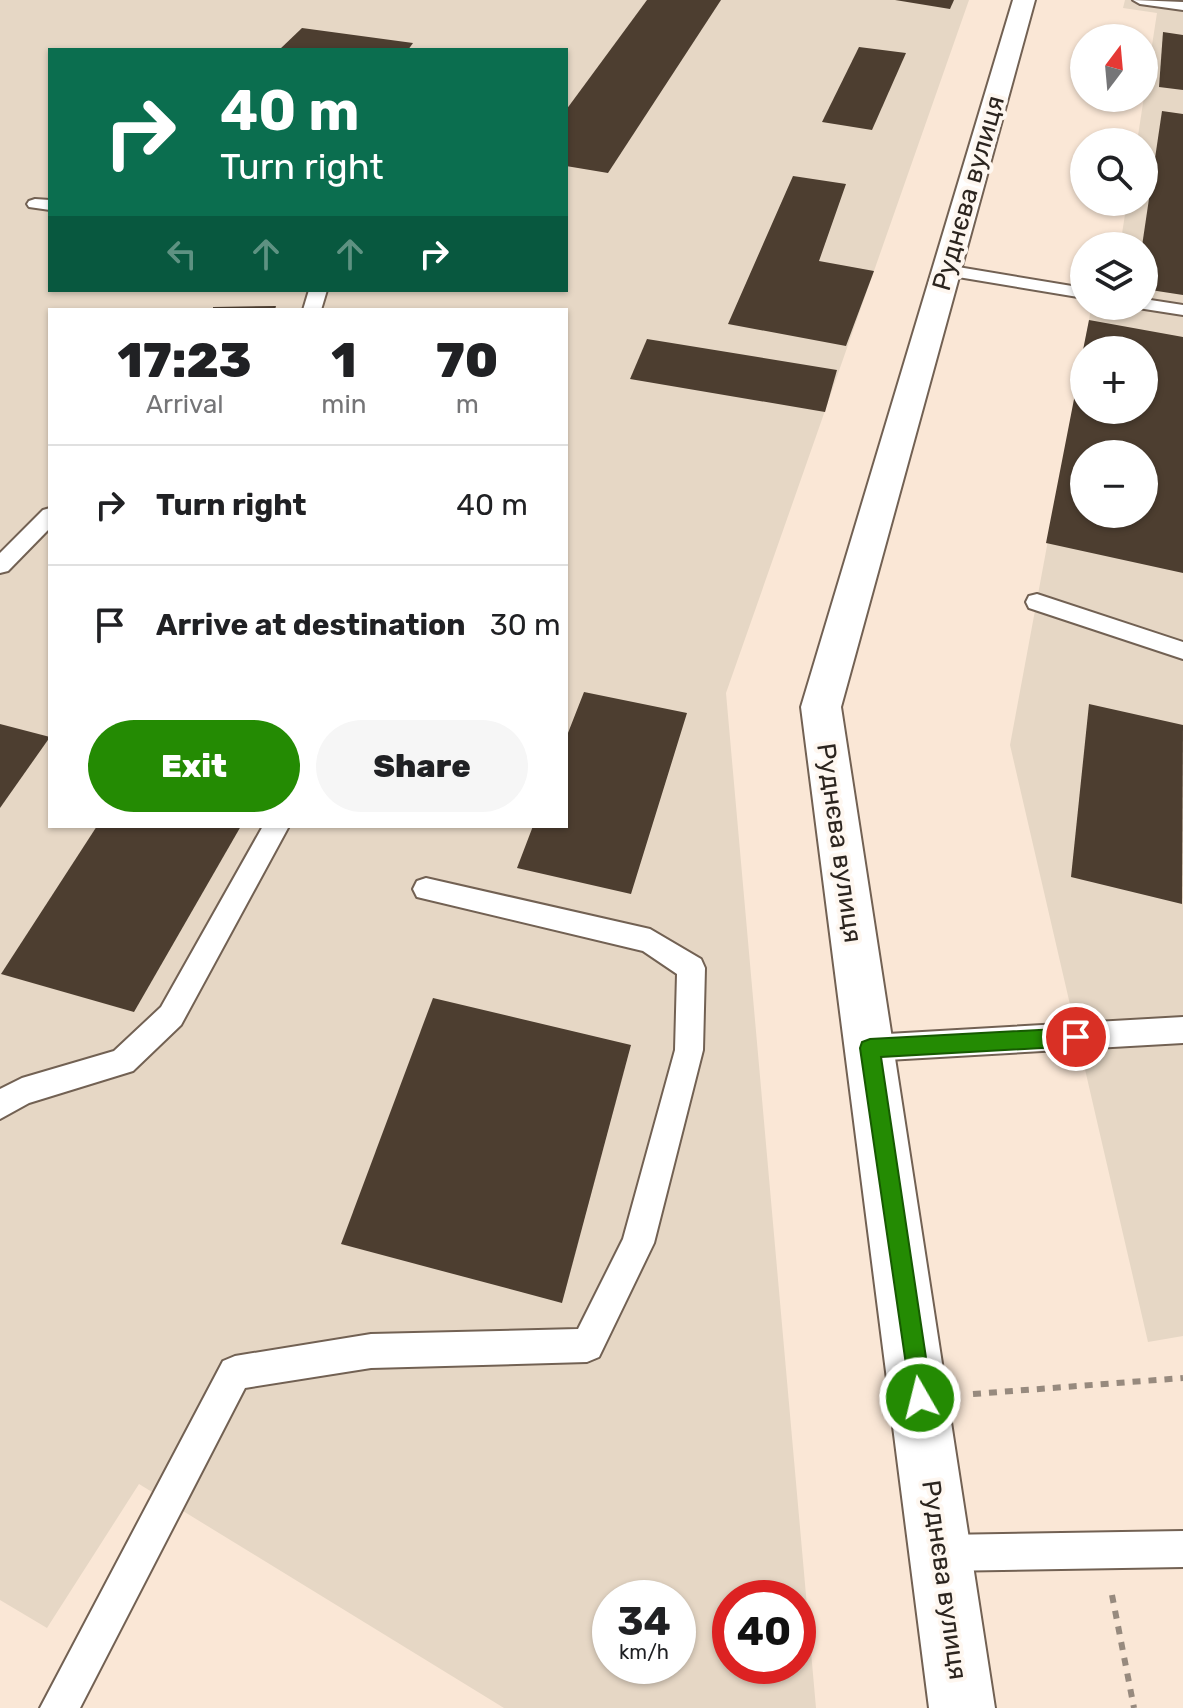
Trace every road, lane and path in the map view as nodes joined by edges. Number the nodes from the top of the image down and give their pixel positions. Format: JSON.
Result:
{"nodes":[{"id":1,"x":1024,"y":0,"type":"edge"},
{"id":2,"x":1140,"y":0,"type":"edge"},
{"id":3,"x":1183,"y":6,"type":"edge"},
{"id":4,"x":946,"y":270,"type":"junction"},
{"id":5,"x":1070,"y":291,"type":"edge"},
{"id":6,"x":1158,"y":306,"type":"edge"},
{"id":7,"x":1183,"y":310,"type":"edge"},
{"id":8,"x":48,"y":517,"type":"edge"},
{"id":9,"x":0,"y":566,"type":"edge"},
{"id":10,"x":1037,"y":602,"type":"dead end"},
{"id":11,"x":1183,"y":651,"type":"edge"},
{"id":12,"x":275,"y":828,"type":"edge"},
{"id":13,"x":426,"y":889,"type":"dead end"},
{"id":14,"x":1183,"y":1030,"type":"edge"},
{"id":15,"x":870,"y":1048,"type":"junction"},
{"id":16,"x":0,"y":1105,"type":"edge"},
{"id":17,"x":1183,"y":1378,"type":"edge"},
{"id":18,"x":920,"y":1398,"type":"junction"},
{"id":19,"x":1183,"y":1549,"type":"edge"},
{"id":20,"x":1103,"y":1551,"type":"junction"},
{"id":21,"x":941,"y":1553,"type":"junction"},
{"id":22,"x":59,"y":1708,"type":"edge"},
{"id":23,"x":962,"y":1708,"type":"edge"},
{"id":24,"x":1134,"y":1708,"type":"edge"}],
"edges":[{"from":1,"to":4,"type":"street","name":"Руднєва вулиця"},
{"from":2,"to":3,"type":"lane"},
{"from":4,"to":5,"type":"lane"},
{"from":4,"to":15,"type":"street","name":"Руднєва вулиця"},
{"from":6,"to":7,"type":"lane"},
{"from":8,"to":9,"type":"lane"},
{"from":10,"to":11,"type":"lane"},
{"from":12,"to":16,"type":"lane"},
{"from":13,"to":22,"type":"lane"},
{"from":14,"to":15,"type":"lane"},
{"from":15,"to":18,"type":"street","name":"Руднєва вулиця"},
{"from":17,"to":18,"type":"path"},
{"from":18,"to":21,"type":"street","name":"Руднєва вулиця"},
{"from":19,"to":20,"type":"lane"},
{"from":20,"to":21,"type":"lane"},
{"from":20,"to":24,"type":"path"},
{"from":21,"to":23,"type":"street","name":"Руднєва вулиця"}]}
